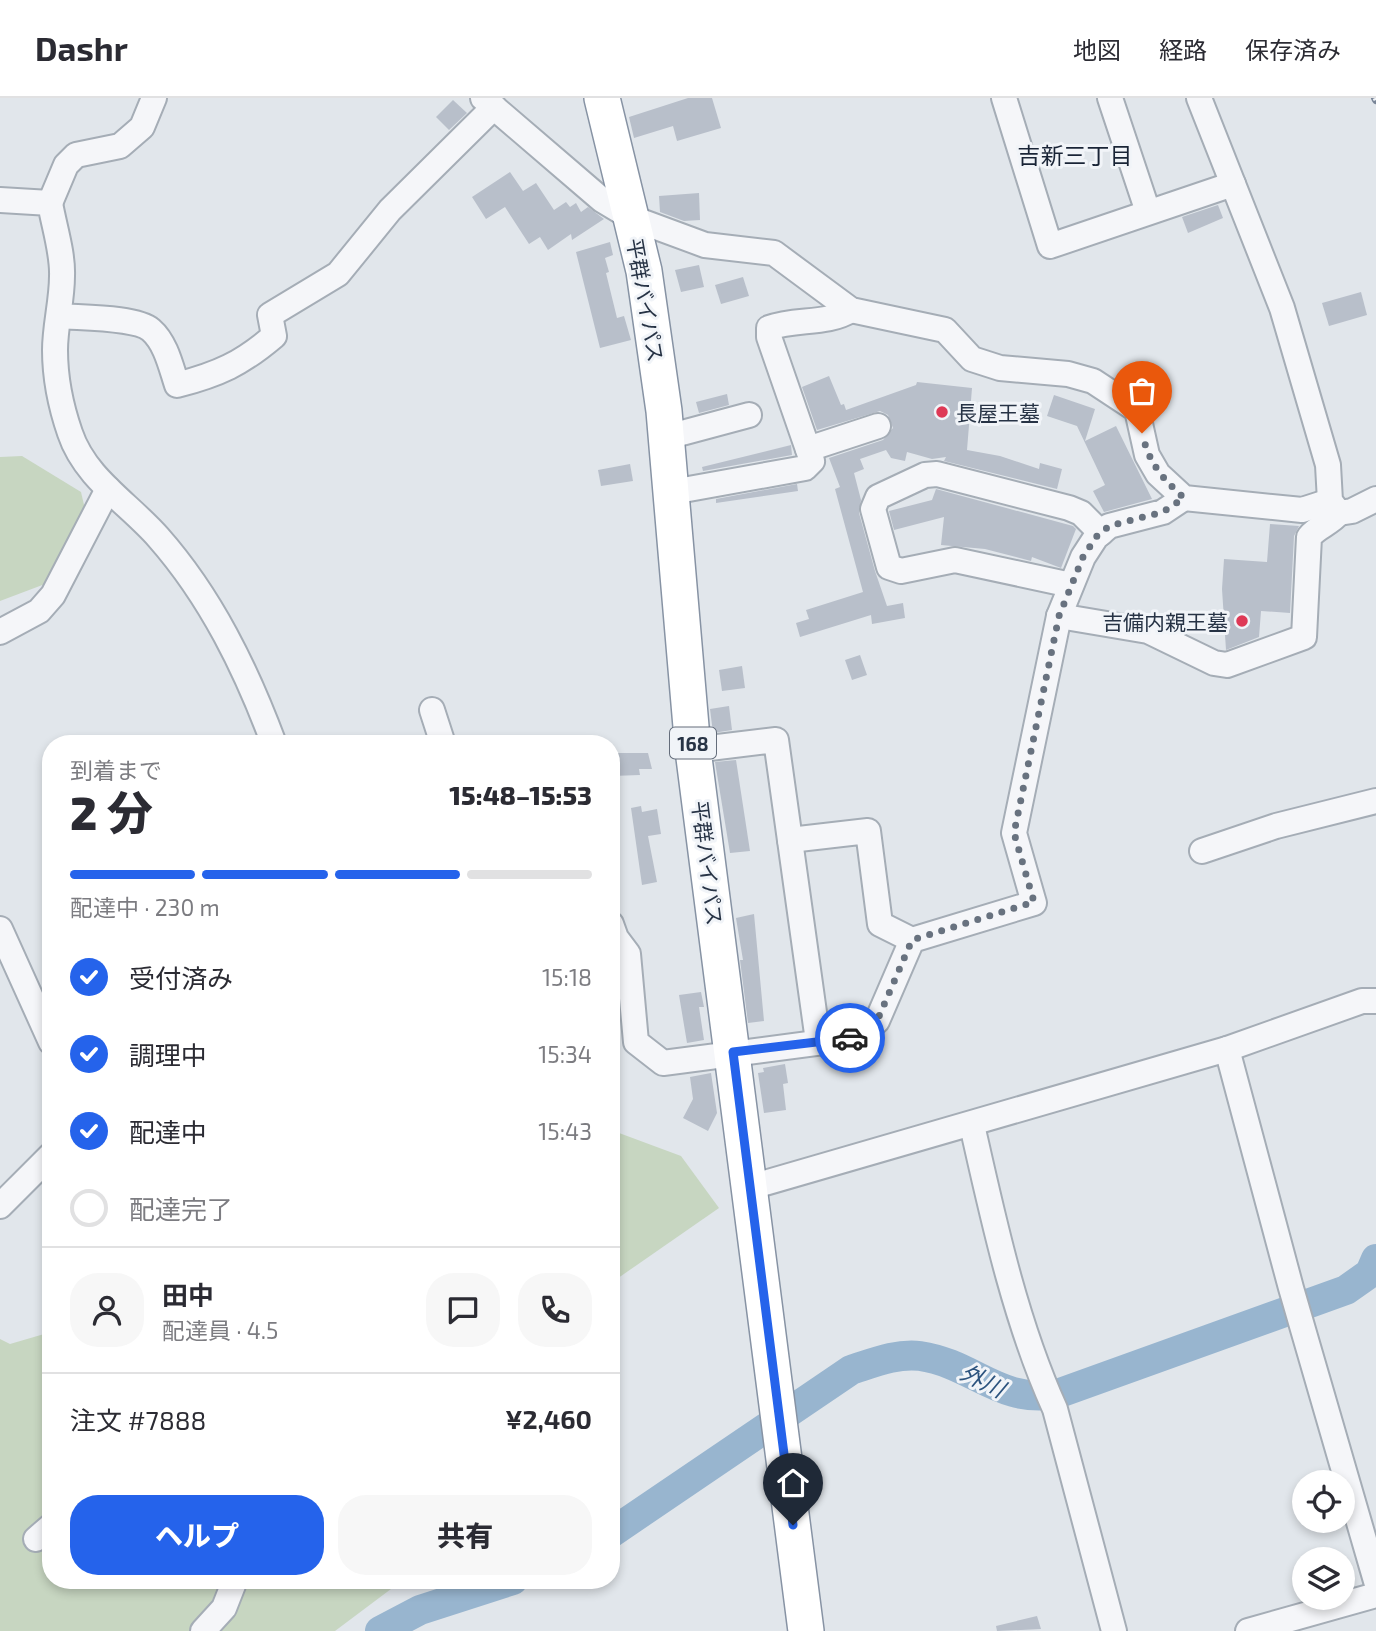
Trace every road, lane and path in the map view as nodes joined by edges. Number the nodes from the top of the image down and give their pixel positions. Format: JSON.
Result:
{"nodes":[{"id":1,"x":155,"y":98,"type":"edge"},
{"id":2,"x":602,"y":98,"type":"edge"},
{"id":3,"x":1004,"y":98,"type":"edge"},
{"id":4,"x":1110,"y":98,"type":"edge"},
{"id":5,"x":1199,"y":98,"type":"edge"},
{"id":6,"x":488,"y":102,"type":"edge"},
{"id":7,"x":1233,"y":184,"type":"junction"},
{"id":8,"x":0,"y":200,"type":"edge"},
{"id":9,"x":50,"y":203,"type":"junction"},
{"id":10,"x":1148,"y":212,"type":"junction"},
{"id":11,"x":632,"y":218,"type":"junction"},
{"id":12,"x":851,"y":310,"type":"junction"},
{"id":13,"x":58,"y":316,"type":"junction"},
{"id":14,"x":749,"y":415,"type":"dead end"},
{"id":15,"x":878,"y":426,"type":"dead end"},
{"id":16,"x":667,"y":437,"type":"junction"},
{"id":17,"x":808,"y":449,"type":"junction"},
{"id":18,"x":108,"y":489,"type":"junction"},
{"id":19,"x":671,"y":492,"type":"junction"},
{"id":20,"x":1184,"y":498,"type":"junction"},
{"id":21,"x":1376,"y":499,"type":"edge"},
{"id":22,"x":1334,"y":507,"type":"junction"},
{"id":23,"x":1101,"y":533,"type":"junction"},
{"id":24,"x":1071,"y":585,"type":"junction"},
{"id":25,"x":1059,"y":616,"type":"junction"},
{"id":26,"x":0,"y":632,"type":"edge"},
{"id":27,"x":432,"y":710,"type":"dead end"},
{"id":28,"x":271,"y":735,"type":"edge"},
{"id":29,"x":440,"y":735,"type":"edge"},
{"id":30,"x":693,"y":750,"type":"junction"},
{"id":31,"x":1376,"y":801,"type":"edge"},
{"id":32,"x":790,"y":840,"type":"junction"},
{"id":33,"x":1202,"y":851,"type":"dead end"},
{"id":34,"x":0,"y":929,"type":"edge"},
{"id":35,"x":912,"y":940,"type":"junction"},
{"id":36,"x":620,"y":944,"type":"edge"},
{"id":37,"x":1376,"y":1001,"type":"edge"},
{"id":38,"x":42,"y":1022,"type":"edge"},
{"id":39,"x":818,"y":1041,"type":"junction"},
{"id":40,"x":1227,"y":1049,"type":"junction"},
{"id":41,"x":733,"y":1052,"type":"junction"},
{"id":42,"x":972,"y":1125,"type":"junction"},
{"id":43,"x":42,"y":1164,"type":"edge"},
{"id":44,"x":751,"y":1187,"type":"junction"},
{"id":45,"x":0,"y":1206,"type":"edge"},
{"id":46,"x":1376,"y":1581,"type":"edge"},
{"id":47,"x":231,"y":1589,"type":"edge"},
{"id":48,"x":1376,"y":1595,"type":"edge"},
{"id":49,"x":204,"y":1631,"type":"edge"},
{"id":50,"x":806,"y":1631,"type":"edge"},
{"id":51,"x":1114,"y":1631,"type":"edge"},
{"id":52,"x":1248,"y":1631,"type":"edge"}],
"edges":[{"from":1,"to":9,"type":"street"},
{"from":2,"to":11,"type":"highway","name":"平群バイパス","number":"168"},
{"from":3,"to":10,"type":"street"},
{"from":4,"to":10,"type":"street"},
{"from":5,"to":7,"type":"street"},
{"from":6,"to":11,"type":"street"},
{"from":6,"to":13,"type":"street"},
{"from":7,"to":10,"type":"street"},
{"from":7,"to":22,"type":"street"},
{"from":8,"to":9,"type":"street"},
{"from":9,"to":13,"type":"street"},
{"from":11,"to":12,"type":"street"},
{"from":11,"to":16,"type":"highway","name":"平群バイパス","number":"168"},
{"from":12,"to":17,"type":"street"},
{"from":12,"to":20,"type":"street"},
{"from":13,"to":18,"type":"street"},
{"from":14,"to":16,"type":"street"},
{"from":15,"to":17,"type":"street"},
{"from":16,"to":19,"type":"highway","name":"平群バイパス","number":"168"},
{"from":17,"to":19,"type":"street"},
{"from":18,"to":26,"type":"street"},
{"from":18,"to":28,"type":"street"},
{"from":19,"to":30,"type":"highway","name":"平群バイパス","number":"168"},
{"from":20,"to":22,"type":"street"},
{"from":20,"to":23,"type":"street"},
{"from":21,"to":22,"type":"street"},
{"from":22,"to":25,"type":"street"},
{"from":23,"to":24,"type":"street"},
{"from":23,"to":24,"type":"street"},
{"from":24,"to":25,"type":"street"},
{"from":25,"to":35,"type":"street"},
{"from":27,"to":29,"type":"street"},
{"from":30,"to":32,"type":"street"},
{"from":30,"to":41,"type":"highway","name":"平群バイパス","number":"168"},
{"from":31,"to":33,"type":"street"},
{"from":32,"to":35,"type":"street"},
{"from":32,"to":39,"type":"street"},
{"from":34,"to":38,"type":"street"},
{"from":35,"to":39,"type":"street"},
{"from":36,"to":41,"type":"street"},
{"from":37,"to":40,"type":"street"},
{"from":39,"to":41,"type":"street"},
{"from":40,"to":42,"type":"street"},
{"from":40,"to":46,"type":"street"},
{"from":41,"to":44,"type":"highway","name":"平群バイパス","number":"168"},
{"from":42,"to":44,"type":"street"},
{"from":42,"to":51,"type":"street"},
{"from":43,"to":45,"type":"street"},
{"from":44,"to":50,"type":"highway","name":"平群バイパス","number":"168"},
{"from":47,"to":49,"type":"street"},
{"from":48,"to":52,"type":"street"}]}
